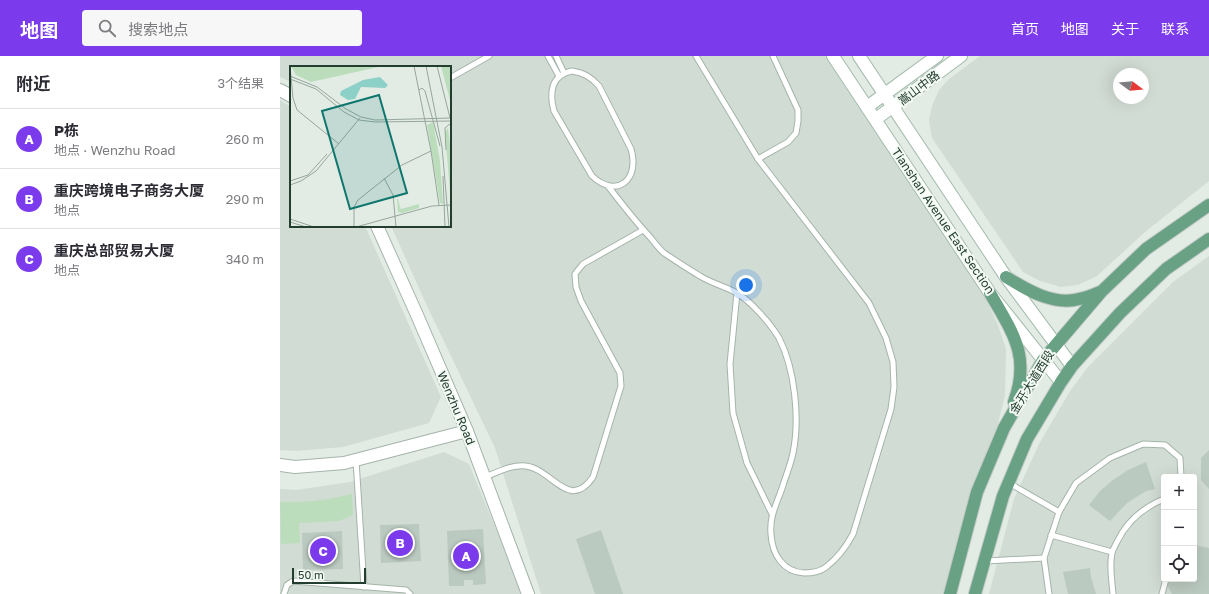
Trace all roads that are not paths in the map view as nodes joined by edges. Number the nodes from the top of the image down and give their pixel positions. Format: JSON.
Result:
{"nodes":[{"id":1,"x":489,"y":56,"type":"edge"},
{"id":2,"x":548,"y":56,"type":"edge"},
{"id":3,"x":556,"y":56,"type":"edge"},
{"id":4,"x":696,"y":56,"type":"edge"},
{"id":5,"x":773,"y":56,"type":"edge"},
{"id":6,"x":833,"y":56,"type":"edge"},
{"id":7,"x":859,"y":56,"type":"edge"},
{"id":8,"x":937,"y":56,"type":"edge"},
{"id":9,"x":961,"y":56,"type":"edge"},
{"id":10,"x":564,"y":73,"type":"junction"},
{"id":11,"x":559,"y":76,"type":"junction"},
{"id":12,"x":451,"y":77,"type":"edge"},
{"id":13,"x":280,"y":90,"type":"edge"},
{"id":14,"x":884,"y":94,"type":"junction"},
{"id":15,"x":290,"y":95,"type":"edge"},
{"id":16,"x":867,"y":107,"type":"junction"},
{"id":17,"x":893,"y":108,"type":"junction"},
{"id":18,"x":876,"y":119,"type":"junction"},
{"id":19,"x":758,"y":159,"type":"junction"},
{"id":20,"x":608,"y":186,"type":"junction"},
{"id":21,"x":1209,"y":205,"type":"edge"},
{"id":22,"x":377,"y":227,"type":"edge"},
{"id":23,"x":643,"y":230,"type":"junction"},
{"id":24,"x":1209,"y":239,"type":"edge"},
{"id":25,"x":1006,"y":277,"type":"junction"},
{"id":26,"x":1101,"y":292,"type":"junction"},
{"id":27,"x":737,"y":293,"type":"junction"},
{"id":28,"x":990,"y":293,"type":"junction"},
{"id":29,"x":1056,"y":344,"type":"junction"},
{"id":30,"x":1043,"y":360,"type":"junction"},
{"id":31,"x":1072,"y":366,"type":"junction"},
{"id":32,"x":1061,"y":382,"type":"junction"},
{"id":33,"x":1004,"y":428,"type":"junction"},
{"id":34,"x":467,"y":431,"type":"junction"},
{"id":35,"x":356,"y":459,"type":"junction"},
{"id":36,"x":280,"y":465,"type":"edge"},
{"id":37,"x":1181,"y":474,"type":"edge"},
{"id":38,"x":484,"y":477,"type":"junction"},
{"id":39,"x":1009,"y":483,"type":"junction"},
{"id":40,"x":1161,"y":500,"type":"edge"},
{"id":41,"x":1058,"y":512,"type":"junction"},
{"id":42,"x":772,"y":514,"type":"junction"},
{"id":43,"x":1051,"y":535,"type":"junction"},
{"id":44,"x":1112,"y":552,"type":"junction"},
{"id":45,"x":1044,"y":558,"type":"junction"},
{"id":46,"x":985,"y":561,"type":"junction"},
{"id":47,"x":1165,"y":582,"type":"edge"},
{"id":48,"x":364,"y":587,"type":"junction"},
{"id":49,"x":284,"y":594,"type":"edge"},
{"id":50,"x":410,"y":594,"type":"edge"},
{"id":51,"x":528,"y":594,"type":"edge"},
{"id":52,"x":950,"y":594,"type":"edge"},
{"id":53,"x":975,"y":594,"type":"edge"},
{"id":54,"x":1048,"y":594,"type":"edge"},
{"id":55,"x":1112,"y":594,"type":"edge"},
{"id":56,"x":1162,"y":594,"type":"edge"}],
"edges":[{"from":1,"to":12,"type":"lane"},
{"from":2,"to":11,"type":"lane"},
{"from":3,"to":10,"type":"lane"},
{"from":4,"to":19,"type":"lane"},
{"from":5,"to":19,"type":"lane"},
{"from":6,"to":16,"type":"main road","name":"Tianshan Avenue East Section"},
{"from":7,"to":14,"type":"main road","name":"Tianshan Avenue East Section"},
{"from":8,"to":14,"type":"main road","name":"嵩山中路"},
{"from":9,"to":17,"type":"main road","name":"嵩山中路"},
{"from":10,"to":11,"type":"lane"},
{"from":10,"to":20,"type":"lane"},
{"from":11,"to":20,"type":"lane"},
{"from":13,"to":15,"type":"main road"},
{"from":14,"to":16,"type":"main road","name":"嵩山中路"},
{"from":14,"to":17,"type":"main road","name":"Tianshan Avenue East Section"},
{"from":16,"to":18,"type":"main road","name":"Tianshan Avenue East Section"},
{"from":17,"to":18,"type":"main road","name":"嵩山中路"},
{"from":17,"to":25,"type":"main road","name":"Tianshan Avenue East Section"},
{"from":18,"to":28,"type":"main road","name":"Tianshan Avenue East Section"},
{"from":19,"to":42,"type":"lane"},
{"from":20,"to":23,"type":"lane"},
{"from":21,"to":26,"type":"main road","name":"金开大道西段"},
{"from":22,"to":34,"type":"main road","name":"Wenzhu Road"},
{"from":23,"to":27,"type":"lane"},
{"from":23,"to":38,"type":"lane"},
{"from":24,"to":31,"type":"main road","name":"金开大道西段"},
{"from":25,"to":26,"type":"main road"},
{"from":25,"to":29,"type":"main road","name":"Tianshan Avenue East Section"},
{"from":26,"to":29,"type":"main road","name":"金开大道西段"},
{"from":27,"to":42,"type":"lane"},
{"from":27,"to":42,"type":"lane"},
{"from":28,"to":30,"type":"main road","name":"Tianshan Avenue East Section"},
{"from":28,"to":33,"type":"main road"},
{"from":29,"to":30,"type":"main road","name":"金开大道西段"},
{"from":29,"to":31,"type":"main road","name":"Tianshan Avenue East Section"},
{"from":30,"to":32,"type":"main road","name":"Tianshan Avenue East Section"},
{"from":30,"to":33,"type":"main road","name":"金开大道西段"},
{"from":31,"to":32,"type":"main road","name":"金开大道西段"},
{"from":32,"to":39,"type":"main road","name":"金开大道西段"},
{"from":33,"to":52,"type":"main road","name":"金开大道西段"},
{"from":34,"to":35,"type":"main road"},
{"from":34,"to":38,"type":"main road","name":"Wenzhu Road"},
{"from":35,"to":36,"type":"main road"},
{"from":35,"to":48,"type":"lane"},
{"from":37,"to":41,"type":"lane"},
{"from":38,"to":51,"type":"main road","name":"Wenzhu Road"},
{"from":39,"to":41,"type":"lane"},
{"from":39,"to":46,"type":"main road","name":"金开大道西段"},
{"from":40,"to":44,"type":"lane"},
{"from":41,"to":43,"type":"lane"},
{"from":43,"to":44,"type":"lane"},
{"from":43,"to":45,"type":"lane"},
{"from":44,"to":55,"type":"lane"},
{"from":45,"to":46,"type":"lane"},
{"from":45,"to":54,"type":"lane"},
{"from":46,"to":53,"type":"main road","name":"金开大道西段"},
{"from":47,"to":56,"type":"lane"},
{"from":48,"to":49,"type":"lane"},
{"from":48,"to":50,"type":"lane"}]}
